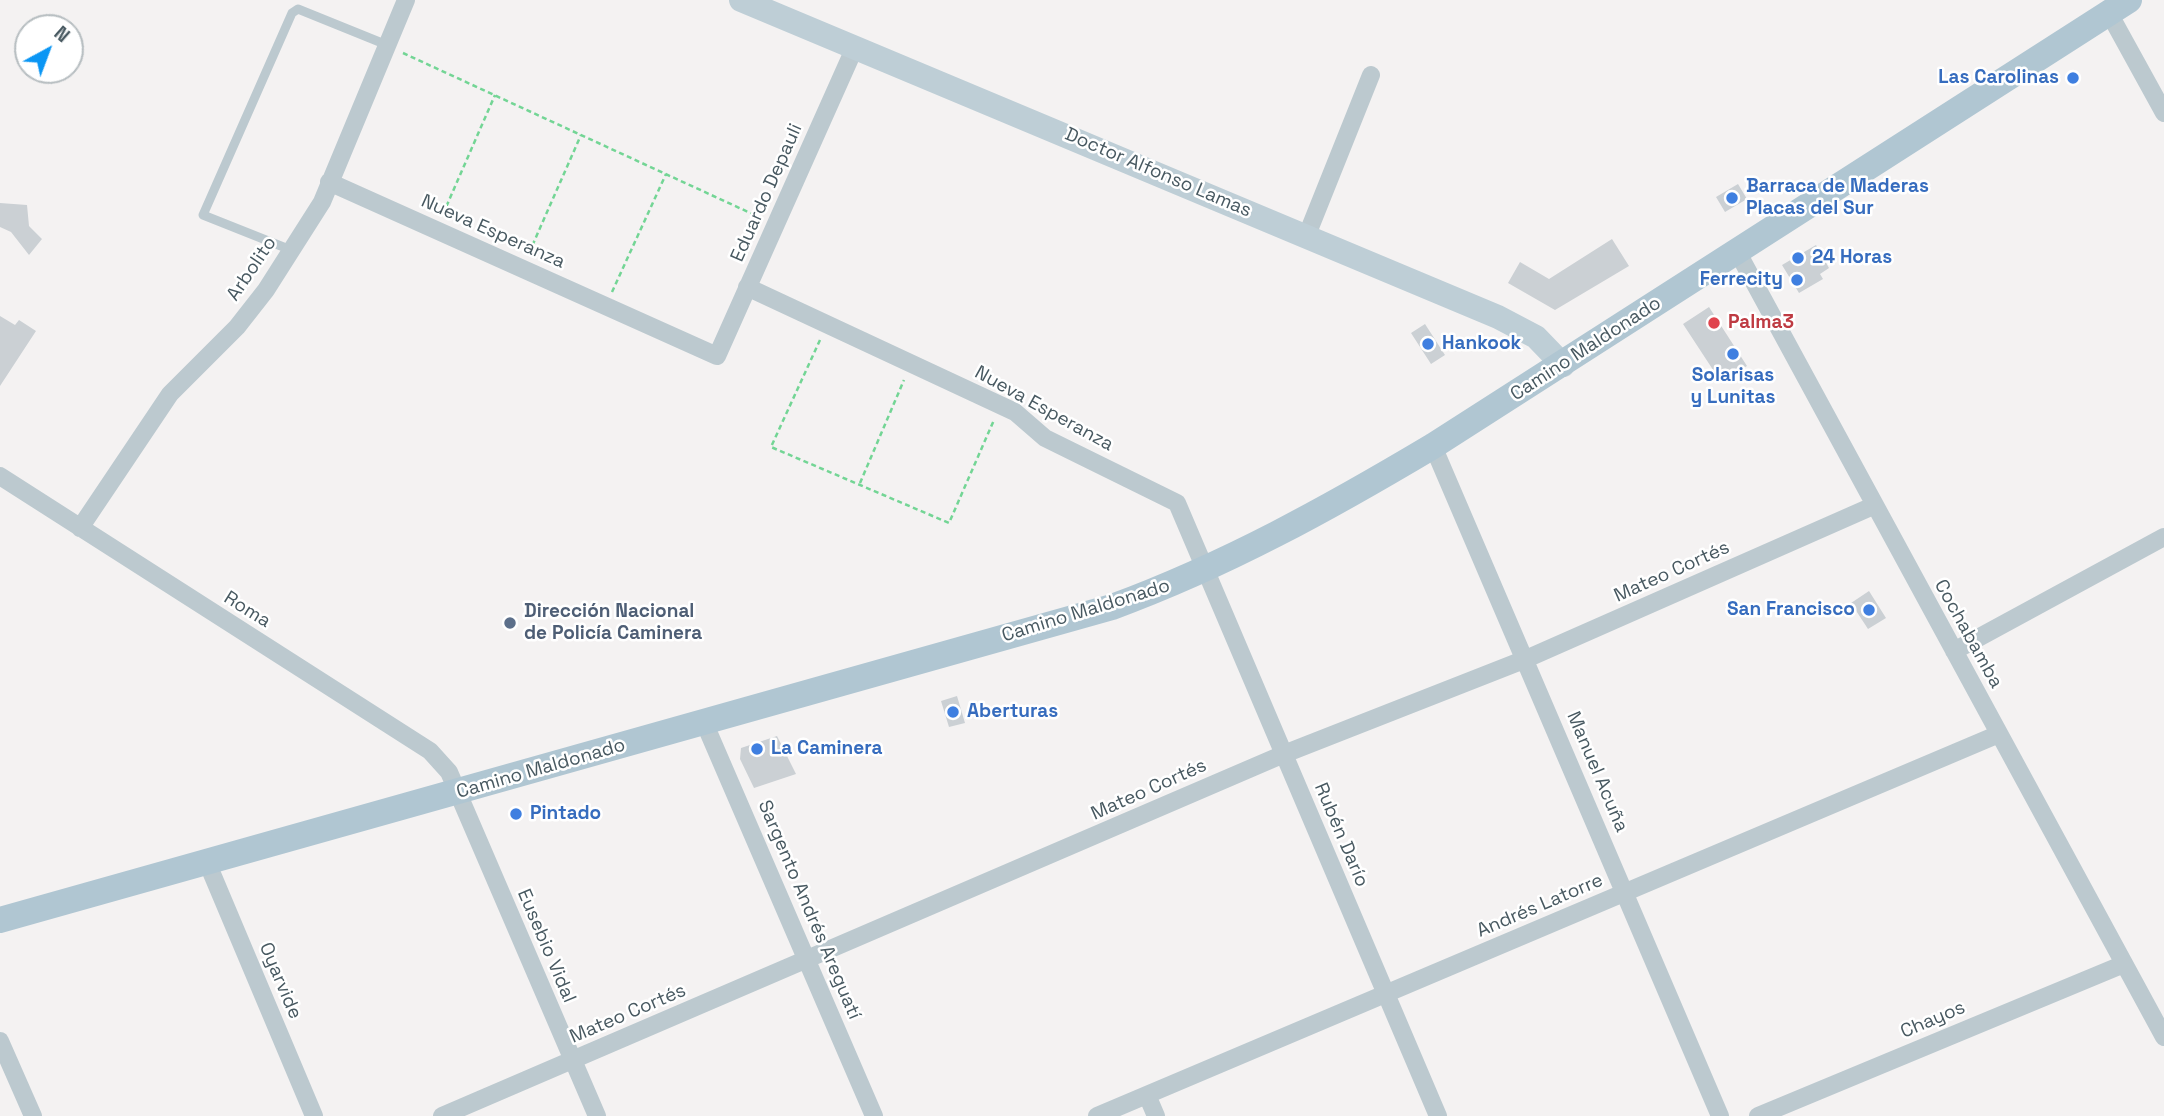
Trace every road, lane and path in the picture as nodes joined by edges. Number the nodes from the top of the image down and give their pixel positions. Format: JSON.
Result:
{"nodes":[{"id":1,"x":406,"y":0,"type":"edge"},
{"id":2,"x":741,"y":0,"type":"edge"},
{"id":3,"x":2119,"y":7,"type":"edge"},
{"id":4,"x":387,"y":45,"type":"junction"},
{"id":5,"x":855,"y":47,"type":"junction"},
{"id":6,"x":1370,"y":75,"type":"dead end"},
{"id":7,"x":495,"y":95,"type":"junction"},
{"id":8,"x":2164,"y":113,"type":"edge"},
{"id":9,"x":581,"y":135,"type":"junction"},
{"id":10,"x":666,"y":174,"type":"junction"},
{"id":11,"x":329,"y":182,"type":"junction"},
{"id":12,"x":775,"y":225,"type":"junction"},
{"id":13,"x":436,"y":230,"type":"junction"},
{"id":14,"x":1307,"y":235,"type":"junction"},
{"id":15,"x":291,"y":250,"type":"junction"},
{"id":16,"x":1737,"y":251,"type":"junction"},
{"id":17,"x":522,"y":268,"type":"junction"},
{"id":18,"x":747,"y":287,"type":"junction"},
{"id":19,"x":606,"y":306,"type":"junction"},
{"id":20,"x":827,"y":324,"type":"junction"},
{"id":21,"x":717,"y":356,"type":"joint"},
{"id":22,"x":911,"y":364,"type":"junction"},
{"id":23,"x":1563,"y":365,"type":"junction"},
{"id":24,"x":1000,"y":405,"type":"junction"},
{"id":25,"x":1433,"y":446,"type":"junction"},
{"id":26,"x":0,"y":476,"type":"edge"},
{"id":27,"x":859,"y":484,"type":"junction"},
{"id":28,"x":1873,"y":506,"type":"junction"},
{"id":29,"x":80,"y":528,"type":"junction"},
{"id":30,"x":2164,"y":537,"type":"edge"},
{"id":31,"x":1204,"y":571,"type":"junction"},
{"id":32,"x":1954,"y":651,"type":"junction"},
{"id":33,"x":1526,"y":659,"type":"junction"},
{"id":34,"x":704,"y":722,"type":"junction"},
{"id":35,"x":1999,"y":734,"type":"junction"},
{"id":36,"x":1284,"y":754,"type":"junction"},
{"id":37,"x":457,"y":793,"type":"junction"},
{"id":38,"x":207,"y":862,"type":"junction"},
{"id":39,"x":1625,"y":892,"type":"junction"},
{"id":40,"x":0,"y":920,"type":"edge"},
{"id":41,"x":809,"y":961,"type":"junction"},
{"id":42,"x":2124,"y":964,"type":"junction"},
{"id":43,"x":1386,"y":994,"type":"junction"},
{"id":44,"x":2164,"y":1037,"type":"edge"},
{"id":45,"x":0,"y":1041,"type":"edge"},
{"id":46,"x":573,"y":1060,"type":"junction"},
{"id":47,"x":1147,"y":1095,"type":"junction"},
{"id":48,"x":33,"y":1116,"type":"edge"},
{"id":49,"x":314,"y":1116,"type":"edge"},
{"id":50,"x":442,"y":1116,"type":"edge"},
{"id":51,"x":597,"y":1116,"type":"edge"},
{"id":52,"x":874,"y":1116,"type":"edge"},
{"id":53,"x":1097,"y":1116,"type":"edge"},
{"id":54,"x":1156,"y":1116,"type":"edge"},
{"id":55,"x":1438,"y":1116,"type":"edge"},
{"id":56,"x":1720,"y":1116,"type":"edge"},
{"id":57,"x":1758,"y":1116,"type":"edge"}],
"edges":[{"from":1,"to":4,"type":"street","name":"Arbolito"},
{"from":2,"to":5,"type":"street","name":"Doctor Alfonso Lamas"},
{"from":3,"to":8,"type":"street"},
{"from":3,"to":16,"type":"main road","name":"Camino Maldonado"},
{"from":4,"to":7,"type":"path"},
{"from":4,"to":11,"type":"street","name":"Arbolito"},
{"from":4,"to":15,"type":"lane"},
{"from":5,"to":12,"type":"street","name":"Eduardo Depauli"},
{"from":5,"to":14,"type":"street","name":"Doctor Alfonso Lamas"},
{"from":6,"to":14,"type":"street"},
{"from":7,"to":9,"type":"path"},
{"from":7,"to":13,"type":"path"},
{"from":9,"to":10,"type":"path"},
{"from":9,"to":17,"type":"path"},
{"from":10,"to":12,"type":"path"},
{"from":10,"to":19,"type":"path"},
{"from":11,"to":13,"type":"street","name":"Nueva Esperanza"},
{"from":11,"to":15,"type":"street","name":"Arbolito"},
{"from":12,"to":18,"type":"street","name":"Eduardo Depauli"},
{"from":13,"to":17,"type":"street","name":"Nueva Esperanza"},
{"from":14,"to":23,"type":"street","name":"Doctor Alfonso Lamas"},
{"from":15,"to":29,"type":"street","name":"Arbolito"},
{"from":16,"to":23,"type":"main road","name":"Camino Maldonado"},
{"from":16,"to":28,"type":"street","name":"Cochabamba"},
{"from":17,"to":19,"type":"street","name":"Nueva Esperanza"},
{"from":18,"to":20,"type":"street","name":"Nueva Esperanza"},
{"from":18,"to":21,"type":"street","name":"Eduardo Depauli"},
{"from":19,"to":21,"type":"street","name":"Nueva Esperanza"},
{"from":20,"to":22,"type":"street","name":"Nueva Esperanza"},
{"from":20,"to":27,"type":"path"},
{"from":22,"to":24,"type":"street","name":"Nueva Esperanza"},
{"from":22,"to":27,"type":"path"},
{"from":23,"to":25,"type":"main road","name":"Camino Maldonado"},
{"from":24,"to":27,"type":"path"},
{"from":24,"to":31,"type":"street","name":"Nueva Esperanza"},
{"from":25,"to":31,"type":"main road","name":"Camino Maldonado"},
{"from":25,"to":33,"type":"street","name":"Manuel Acuña"},
{"from":26,"to":29,"type":"street","name":"Roma"},
{"from":28,"to":32,"type":"street","name":"Cochabamba"},
{"from":28,"to":33,"type":"street","name":"Mateo Cortés"},
{"from":29,"to":37,"type":"street","name":"Roma"},
{"from":30,"to":32,"type":"street"},
{"from":31,"to":34,"type":"main road","name":"Camino Maldonado"},
{"from":31,"to":36,"type":"street","name":"Rubén Darío"},
{"from":32,"to":35,"type":"street","name":"Cochabamba"},
{"from":33,"to":36,"type":"street","name":"Mateo Cortés"},
{"from":33,"to":39,"type":"street","name":"Manuel Acuña"},
{"from":34,"to":37,"type":"main road","name":"Camino Maldonado"},
{"from":34,"to":41,"type":"street","name":"Sargento Andrés Areguatí"},
{"from":35,"to":39,"type":"street","name":"Andrés Latorre"},
{"from":35,"to":42,"type":"street","name":"Cochabamba"},
{"from":36,"to":41,"type":"street","name":"Mateo Cortés"},
{"from":36,"to":43,"type":"street","name":"Rubén Darío"},
{"from":37,"to":38,"type":"main road","name":"Camino Maldonado"},
{"from":37,"to":46,"type":"street","name":"Eusebio Vidal"},
{"from":38,"to":40,"type":"main road","name":"Camino Maldonado"},
{"from":38,"to":49,"type":"street","name":"Oyarvide"},
{"from":39,"to":43,"type":"street","name":"Andrés Latorre"},
{"from":39,"to":56,"type":"street","name":"Manuel Acuña"},
{"from":41,"to":46,"type":"street","name":"Mateo Cortés"},
{"from":41,"to":52,"type":"street","name":"Sargento Andrés Areguatí"},
{"from":42,"to":44,"type":"street","name":"Cochabamba"},
{"from":42,"to":57,"type":"street","name":"Chayos"},
{"from":43,"to":47,"type":"street","name":"Andrés Latorre"},
{"from":43,"to":55,"type":"street","name":"Rubén Darío"},
{"from":45,"to":48,"type":"street"},
{"from":46,"to":50,"type":"street","name":"Mateo Cortés"},
{"from":46,"to":51,"type":"street","name":"Eusebio Vidal"},
{"from":47,"to":53,"type":"street","name":"Andrés Latorre"},
{"from":47,"to":54,"type":"street"}]}
